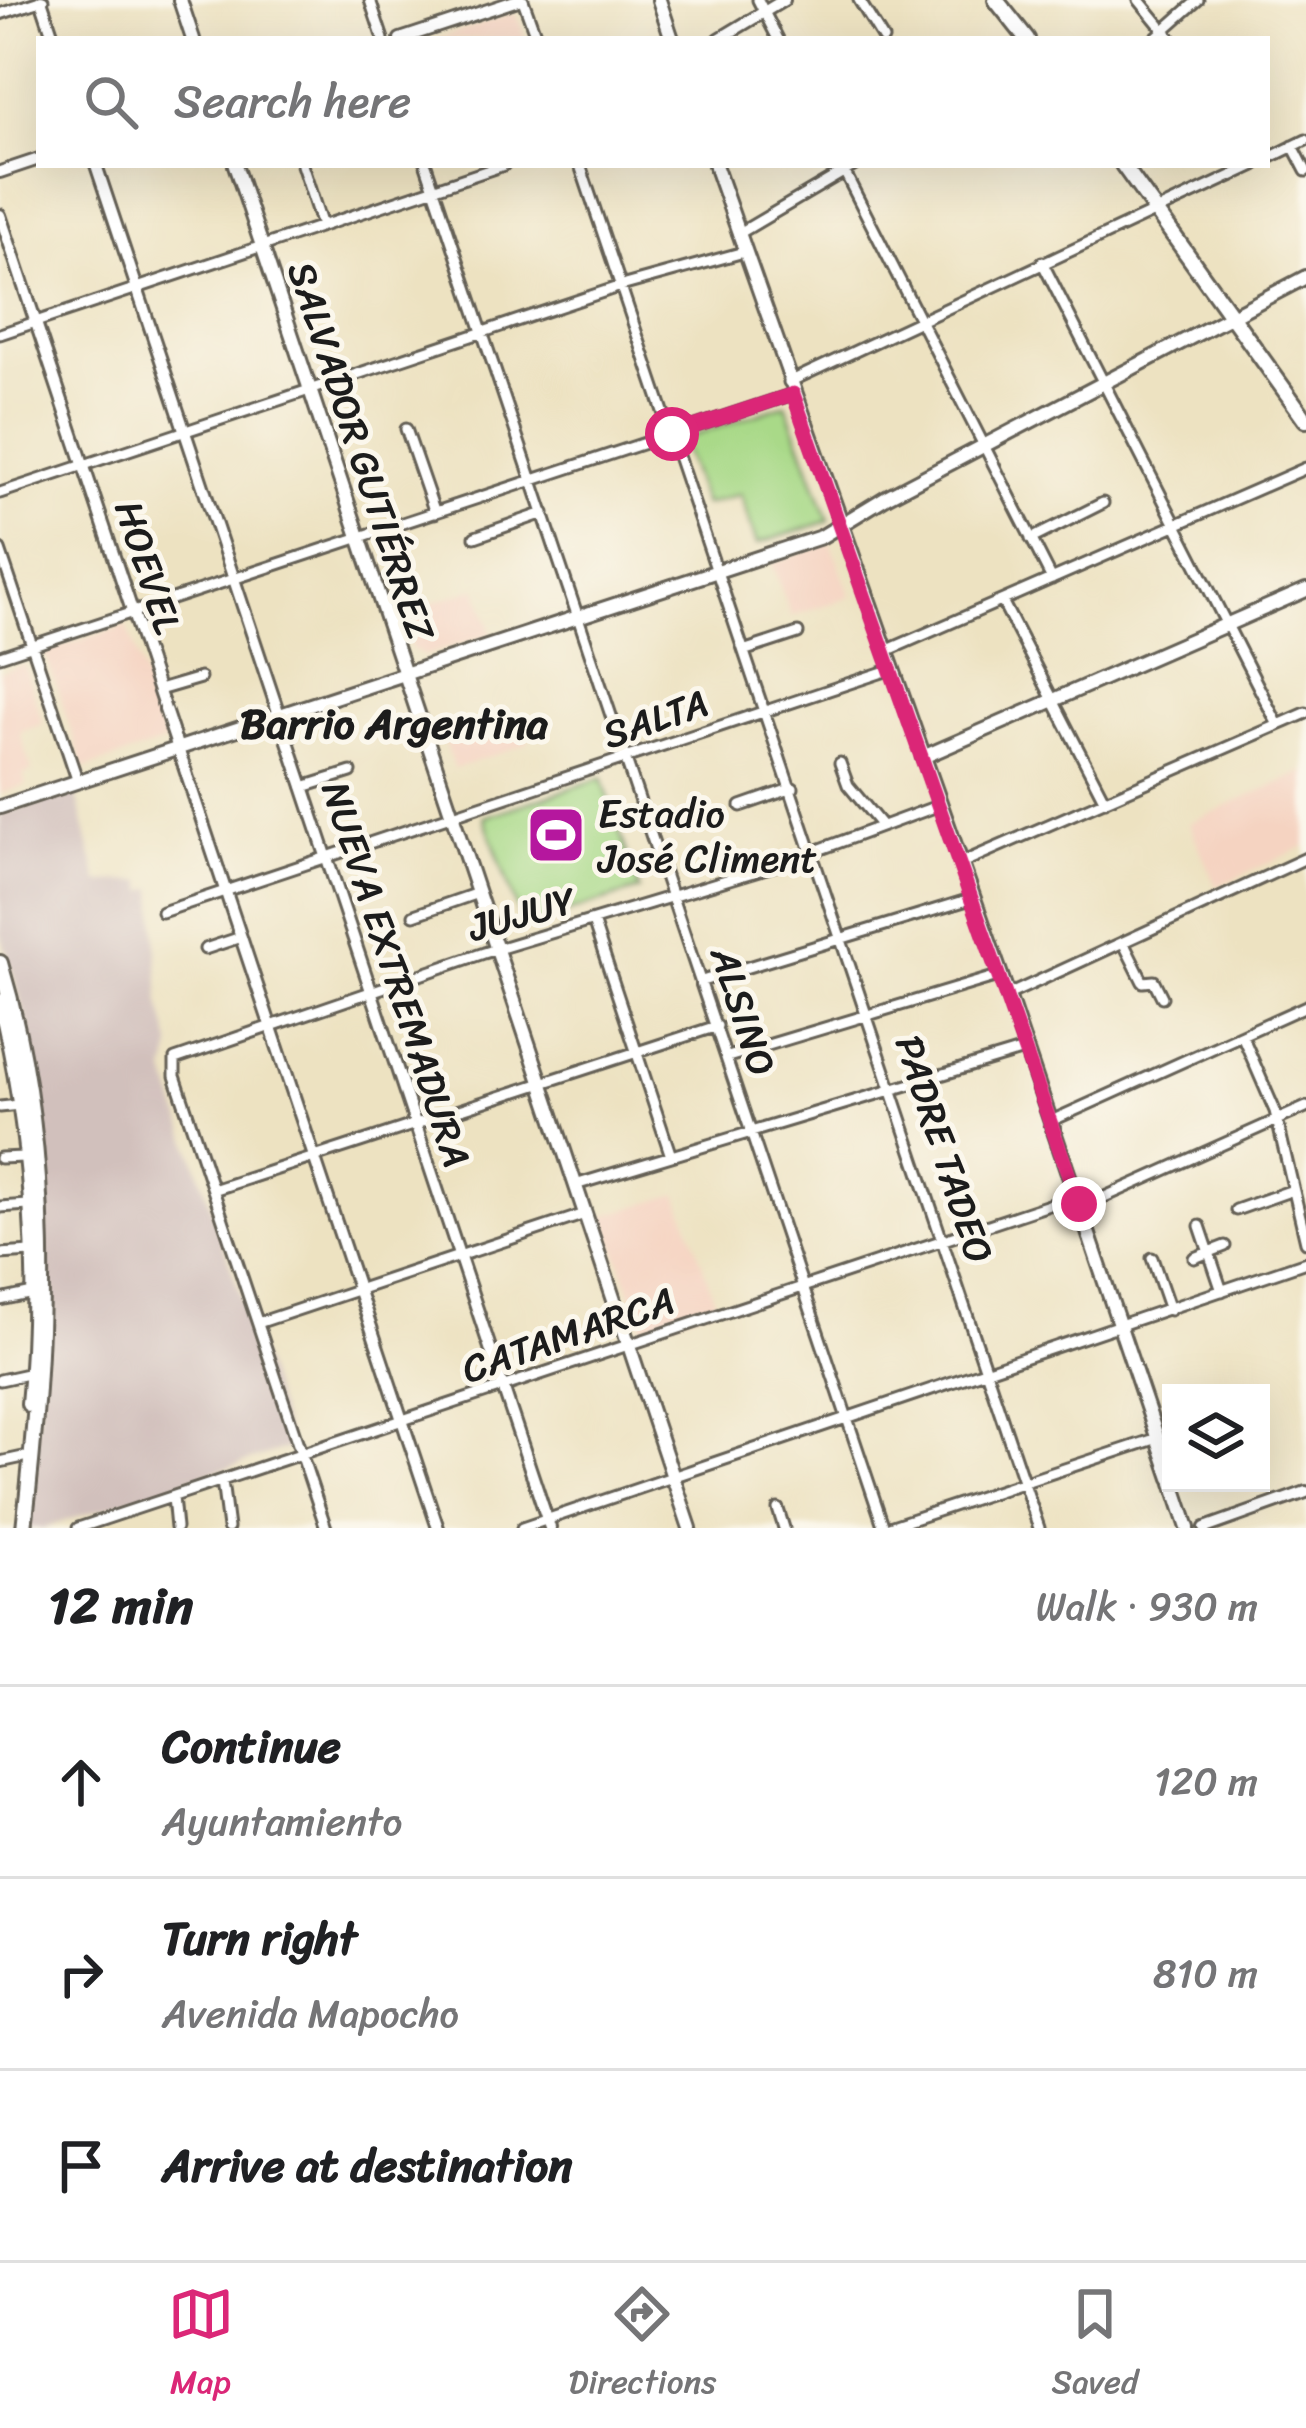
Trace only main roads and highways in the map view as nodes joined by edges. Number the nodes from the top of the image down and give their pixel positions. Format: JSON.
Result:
{"nodes":[{"id":1,"x":180,"y":0,"type":"edge"},
{"id":2,"x":659,"y":0,"type":"edge"},
{"id":3,"x":996,"y":0,"type":"edge"},
{"id":4,"x":193,"y":36,"type":"edge"},
{"id":5,"x":671,"y":36,"type":"edge"},
{"id":6,"x":1026,"y":36,"type":"edge"},
{"id":7,"x":236,"y":168,"type":"edge"},
{"id":8,"x":716,"y":168,"type":"edge"},
{"id":9,"x":1126,"y":168,"type":"edge"},
{"id":10,"x":1306,"y":277,"type":"edge"},
{"id":11,"x":1231,"y":316,"type":"junction"},
{"id":12,"x":1306,"y":420,"type":"edge"},
{"id":13,"x":840,"y":524,"type":"junction"},
{"id":14,"x":1306,"y":590,"type":"edge"},
{"id":15,"x":405,"y":674,"type":"junction"},
{"id":16,"x":923,"y":757,"type":"junction"},
{"id":17,"x":0,"y":807,"type":"edge"},
{"id":18,"x":0,"y":963,"type":"edge"},
{"id":19,"x":0,"y":1001,"type":"edge"},
{"id":20,"x":10,"y":1044,"type":"edge"},
{"id":21,"x":1162,"y":1450,"type":"edge"},
{"id":22,"x":1176,"y":1492,"type":"edge"},
{"id":23,"x":19,"y":1528,"type":"edge"},
{"id":24,"x":689,"y":1528,"type":"edge"},
{"id":25,"x":1188,"y":1528,"type":"edge"}],
"edges":[{"from":1,"to":4,"type":"main road"},
{"from":2,"to":5,"type":"main road"},
{"from":3,"to":6,"type":"main road"},
{"from":7,"to":15,"type":"main road","name":"SALVADOR GUTIÉRREZ"},
{"from":8,"to":13,"type":"main road"},
{"from":9,"to":11,"type":"main road"},
{"from":10,"to":11,"type":"main road"},
{"from":11,"to":12,"type":"main road"},
{"from":11,"to":13,"type":"main road"},
{"from":13,"to":15,"type":"main road"},
{"from":13,"to":16,"type":"main road"},
{"from":14,"to":16,"type":"main road"},
{"from":15,"to":17,"type":"main road"},
{"from":15,"to":24,"type":"main road","name":"SALVADOR GUTIÉRREZ"},
{"from":16,"to":21,"type":"main road"},
{"from":18,"to":20,"type":"main road"},
{"from":19,"to":20,"type":"main road"},
{"from":20,"to":23,"type":"main road"},
{"from":20,"to":23,"type":"main road"},
{"from":22,"to":25,"type":"main road"}]}
